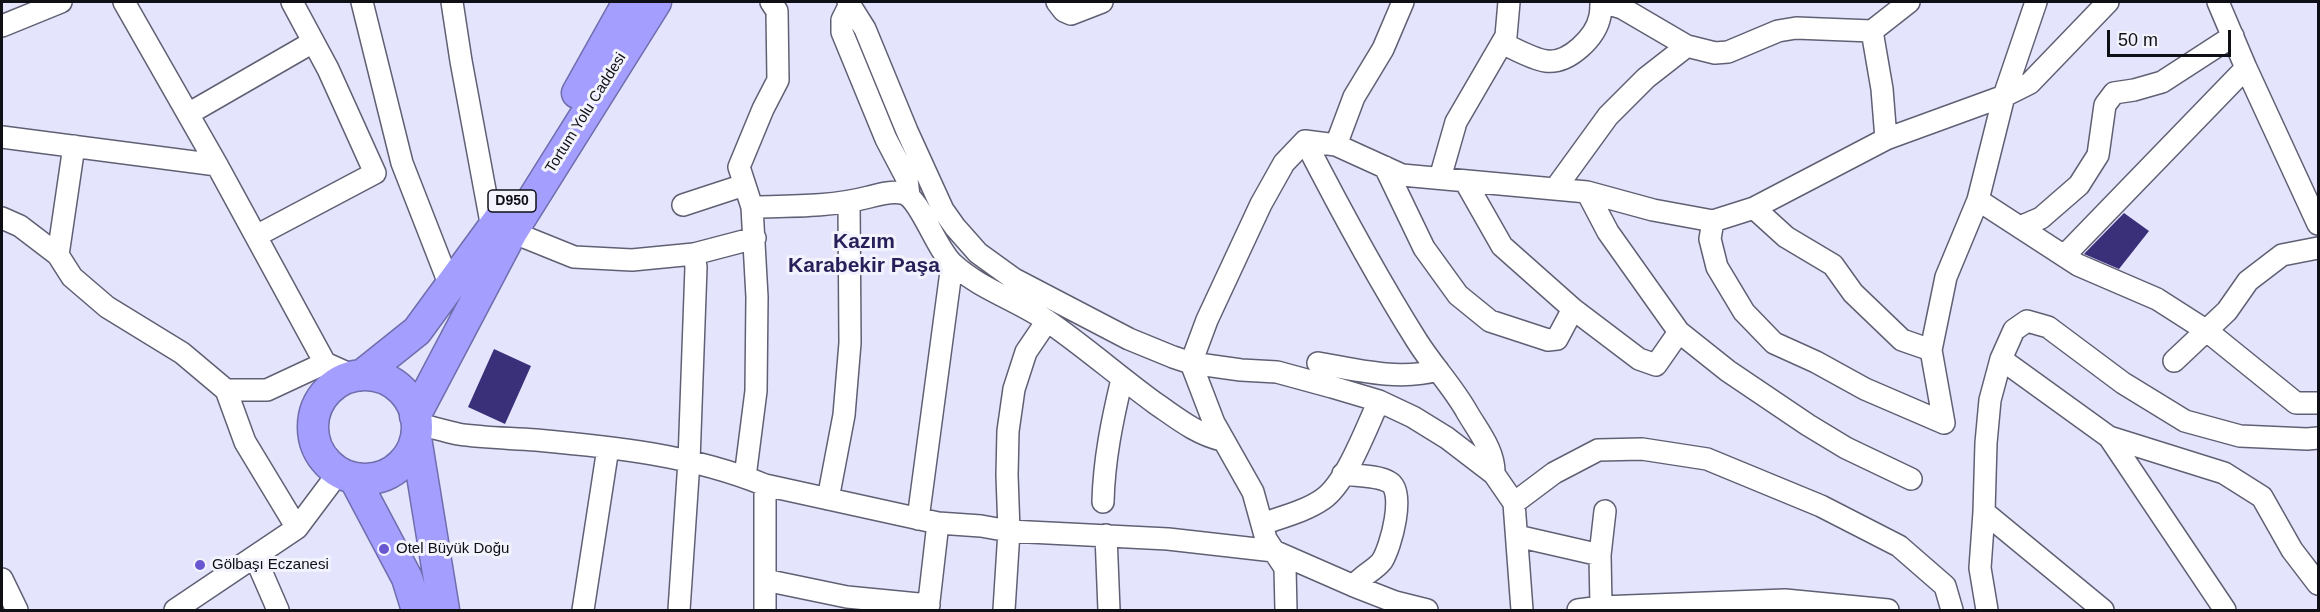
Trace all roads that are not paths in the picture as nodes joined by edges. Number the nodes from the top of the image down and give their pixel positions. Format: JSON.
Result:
{"nodes":[{"id":1,"x":61,"y":2,"type":"edge"},
{"id":2,"x":124,"y":2,"type":"edge"},
{"id":3,"x":292,"y":2,"type":"edge"},
{"id":4,"x":362,"y":2,"type":"edge"},
{"id":5,"x":452,"y":2,"type":"edge"},
{"id":6,"x":628,"y":2,"type":"edge"},
{"id":7,"x":656,"y":2,"type":"edge"},
{"id":8,"x":771,"y":2,"type":"edge"},
{"id":9,"x":1057,"y":2,"type":"edge"},
{"id":10,"x":1102,"y":2,"type":"edge"},
{"id":11,"x":1403,"y":2,"type":"edge"},
{"id":12,"x":1509,"y":2,"type":"edge"},
{"id":13,"x":1601,"y":2,"type":"edge"},
{"id":14,"x":1909,"y":2,"type":"edge"},
{"id":15,"x":2036,"y":2,"type":"edge"},
{"id":16,"x":2108,"y":2,"type":"edge"},
{"id":17,"x":2218,"y":2,"type":"edge"},
{"id":18,"x":849,"y":3,"type":"edge"},
{"id":19,"x":2,"y":26,"type":"edge"},
{"id":20,"x":1872,"y":31,"type":"junction"},
{"id":21,"x":2232,"y":36,"type":"junction"},
{"id":22,"x":313,"y":42,"type":"junction"},
{"id":23,"x":1502,"y":43,"type":"junction"},
{"id":24,"x":1687,"y":46,"type":"junction"},
{"id":25,"x":2246,"y":68,"type":"junction"},
{"id":26,"x":2004,"y":96,"type":"junction"},
{"id":27,"x":188,"y":114,"type":"junction"},
{"id":28,"x":2,"y":137,"type":"edge"},
{"id":29,"x":1886,"y":140,"type":"junction"},
{"id":30,"x":1305,"y":141,"type":"junction"},
{"id":31,"x":1336,"y":145,"type":"junction"},
{"id":32,"x":74,"y":146,"type":"junction"},
{"id":33,"x":402,"y":163,"type":"junction"},
{"id":34,"x":217,"y":165,"type":"junction"},
{"id":35,"x":1385,"y":167,"type":"junction"},
{"id":36,"x":375,"y":173,"type":"junction"},
{"id":37,"x":1440,"y":178,"type":"junction"},
{"id":38,"x":1465,"y":181,"type":"junction"},
{"id":39,"x":744,"y":184,"type":"junction"},
{"id":40,"x":1555,"y":189,"type":"junction"},
{"id":41,"x":1587,"y":192,"type":"junction"},
{"id":42,"x":909,"y":196,"type":"junction"},
{"id":43,"x":1978,"y":200,"type":"junction"},
{"id":44,"x":849,"y":202,"type":"junction"},
{"id":45,"x":683,"y":205,"type":"dead end"},
{"id":46,"x":752,"y":207,"type":"junction"},
{"id":47,"x":1754,"y":208,"type":"junction"},
{"id":48,"x":2,"y":218,"type":"edge"},
{"id":49,"x":1713,"y":221,"type":"junction"},
{"id":50,"x":2319,"y":224,"type":"edge"},
{"id":51,"x":2020,"y":227,"type":"junction"},
{"id":52,"x":502,"y":230,"type":"junction"},
{"id":53,"x":256,"y":236,"type":"junction"},
{"id":54,"x":755,"y":238,"type":"junction"},
{"id":55,"x":2319,"y":248,"type":"edge"},
{"id":56,"x":694,"y":254,"type":"junction"},
{"id":57,"x":58,"y":255,"type":"junction"},
{"id":58,"x":2064,"y":256,"type":"junction"},
{"id":59,"x":952,"y":264,"type":"junction"},
{"id":60,"x":450,"y":286,"type":"junction"},
{"id":61,"x":1573,"y":309,"type":"junction"},
{"id":62,"x":1047,"y":321,"type":"junction"},
{"id":63,"x":2207,"y":331,"type":"junction"},
{"id":64,"x":1679,"y":332,"type":"junction"},
{"id":65,"x":1931,"y":350,"type":"junction"},
{"id":66,"x":2001,"y":359,"type":"junction"},
{"id":67,"x":2174,"y":362,"type":"dead end"},
{"id":68,"x":325,"y":363,"type":"junction"},
{"id":69,"x":1191,"y":363,"type":"junction"},
{"id":70,"x":1318,"y":363,"type":"dead end"},
{"id":71,"x":1438,"y":370,"type":"junction"},
{"id":72,"x":358,"y":376,"type":"junction"},
{"id":73,"x":1122,"y":379,"type":"junction"},
{"id":74,"x":225,"y":390,"type":"junction"},
{"id":75,"x":1379,"y":401,"type":"junction"},
{"id":76,"x":2319,"y":403,"type":"edge"},
{"id":77,"x":416,"y":426,"type":"junction"},
{"id":78,"x":2109,"y":437,"type":"junction"},
{"id":79,"x":2319,"y":438,"type":"edge"},
{"id":80,"x":1222,"y":440,"type":"junction"},
{"id":81,"x":608,"y":448,"type":"junction"},
{"id":82,"x":689,"y":461,"type":"junction"},
{"id":83,"x":1343,"y":474,"type":"junction"},
{"id":84,"x":1494,"y":474,"type":"junction"},
{"id":85,"x":347,"y":475,"type":"junction"},
{"id":86,"x":745,"y":477,"type":"junction"},
{"id":87,"x":1911,"y":479,"type":"dead end"},
{"id":88,"x":765,"y":485,"type":"junction"},
{"id":89,"x":828,"y":499,"type":"junction"},
{"id":90,"x":1103,"y":502,"type":"dead end"},
{"id":91,"x":1514,"y":503,"type":"junction"},
{"id":92,"x":1605,"y":511,"type":"dead end"},
{"id":93,"x":1984,"y":512,"type":"junction"},
{"id":94,"x":928,"y":521,"type":"junction"},
{"id":95,"x":1262,"y":524,"type":"junction"},
{"id":96,"x":297,"y":528,"type":"junction"},
{"id":97,"x":1010,"y":531,"type":"junction"},
{"id":98,"x":1106,"y":535,"type":"junction"},
{"id":99,"x":1517,"y":536,"type":"junction"},
{"id":100,"x":1274,"y":551,"type":"junction"},
{"id":101,"x":1600,"y":555,"type":"junction"},
{"id":102,"x":255,"y":557,"type":"junction"},
{"id":103,"x":2,"y":579,"type":"edge"},
{"id":104,"x":765,"y":580,"type":"junction"},
{"id":105,"x":2319,"y":584,"type":"edge"},
{"id":106,"x":1354,"y":586,"type":"junction"},
{"id":107,"x":1601,"y":607,"type":"junction"},
{"id":108,"x":929,"y":608,"type":"edge"},
{"id":109,"x":17,"y":610,"type":"edge"},
{"id":110,"x":175,"y":610,"type":"edge"},
{"id":111,"x":278,"y":610,"type":"edge"},
{"id":112,"x":417,"y":610,"type":"edge"},
{"id":113,"x":444,"y":610,"type":"edge"},
{"id":114,"x":583,"y":610,"type":"edge"},
{"id":115,"x":679,"y":610,"type":"edge"},
{"id":116,"x":765,"y":610,"type":"edge"},
{"id":117,"x":1004,"y":610,"type":"edge"},
{"id":118,"x":1109,"y":610,"type":"edge"},
{"id":119,"x":1286,"y":610,"type":"edge"},
{"id":120,"x":1427,"y":610,"type":"edge"},
{"id":121,"x":1522,"y":610,"type":"edge"},
{"id":122,"x":1578,"y":610,"type":"edge"},
{"id":123,"x":1888,"y":610,"type":"edge"},
{"id":124,"x":1952,"y":610,"type":"edge"},
{"id":125,"x":1987,"y":610,"type":"edge"},
{"id":126,"x":2103,"y":610,"type":"edge"},
{"id":127,"x":2225,"y":610,"type":"edge"}],
"edges":[{"from":1,"to":19,"type":"street"},
{"from":2,"to":27,"type":"street"},
{"from":3,"to":22,"type":"street"},
{"from":4,"to":33,"type":"street"},
{"from":5,"to":52,"type":"street"},
{"from":6,"to":52,"type":"highway","name":"Tortum Yolu Caddesi","number":"D950"},
{"from":7,"to":52,"type":"highway","name":"Tortum Yolu Caddesi"},
{"from":8,"to":39,"type":"street"},
{"from":9,"to":10,"type":"street"},
{"from":11,"to":31,"type":"street"},
{"from":12,"to":23,"type":"street"},
{"from":13,"to":23,"type":"street"},
{"from":13,"to":24,"type":"street"},
{"from":14,"to":20,"type":"street"},
{"from":15,"to":26,"type":"street"},
{"from":16,"to":26,"type":"street"},
{"from":17,"to":21,"type":"street"},
{"from":18,"to":42,"type":"street"},
{"from":18,"to":69,"type":"street"},
{"from":20,"to":24,"type":"street"},
{"from":20,"to":29,"type":"street"},
{"from":21,"to":25,"type":"street"},
{"from":21,"to":51,"type":"street"},
{"from":22,"to":27,"type":"street"},
{"from":22,"to":36,"type":"street"},
{"from":23,"to":37,"type":"street"},
{"from":24,"to":40,"type":"street"},
{"from":25,"to":50,"type":"street"},
{"from":25,"to":58,"type":"street"},
{"from":26,"to":29,"type":"street"},
{"from":26,"to":43,"type":"street"},
{"from":27,"to":34,"type":"street"},
{"from":28,"to":32,"type":"street"},
{"from":29,"to":47,"type":"street"},
{"from":30,"to":31,"type":"street"},
{"from":30,"to":69,"type":"street"},
{"from":30,"to":71,"type":"street"},
{"from":31,"to":35,"type":"street"},
{"from":32,"to":34,"type":"street"},
{"from":32,"to":57,"type":"street"},
{"from":33,"to":36,"type":"street"},
{"from":33,"to":60,"type":"street"},
{"from":34,"to":53,"type":"street"},
{"from":35,"to":37,"type":"street"},
{"from":35,"to":61,"type":"street"},
{"from":36,"to":53,"type":"street"},
{"from":37,"to":38,"type":"street"},
{"from":38,"to":40,"type":"street"},
{"from":38,"to":61,"type":"street"},
{"from":39,"to":45,"type":"street"},
{"from":39,"to":46,"type":"street"},
{"from":40,"to":41,"type":"street"},
{"from":41,"to":49,"type":"street"},
{"from":41,"to":64,"type":"street"},
{"from":42,"to":44,"type":"street"},
{"from":42,"to":59,"type":"street"},
{"from":43,"to":51,"type":"street"},
{"from":43,"to":65,"type":"street"},
{"from":44,"to":46,"type":"street"},
{"from":44,"to":89,"type":"street"},
{"from":46,"to":54,"type":"street"},
{"from":47,"to":49,"type":"street"},
{"from":47,"to":65,"type":"street"},
{"from":48,"to":57,"type":"street"},
{"from":49,"to":65,"type":"street"},
{"from":51,"to":58,"type":"street"},
{"from":52,"to":56,"type":"street"},
{"from":52,"to":60,"type":"highway","name":"Tortum Yolu Caddesi","number":"D950"},
{"from":52,"to":77,"type":"highway","name":"Tortum Yolu Caddesi"},
{"from":53,"to":68,"type":"street"},
{"from":54,"to":56,"type":"street"},
{"from":54,"to":86,"type":"street"},
{"from":55,"to":63,"type":"street"},
{"from":56,"to":82,"type":"street"},
{"from":57,"to":74,"type":"street"},
{"from":58,"to":63,"type":"street"},
{"from":59,"to":62,"type":"street"},
{"from":59,"to":94,"type":"street"},
{"from":60,"to":72,"type":"highway","name":"Tortum Yolu Caddesi","number":"D950"},
{"from":61,"to":64,"type":"street"},
{"from":62,"to":73,"type":"street"},
{"from":62,"to":97,"type":"street"},
{"from":63,"to":67,"type":"street"},
{"from":63,"to":76,"type":"street"},
{"from":64,"to":87,"type":"street"},
{"from":66,"to":78,"type":"street"},
{"from":66,"to":79,"type":"street"},
{"from":66,"to":93,"type":"street"},
{"from":68,"to":72,"type":"street"},
{"from":68,"to":74,"type":"street"},
{"from":69,"to":75,"type":"street"},
{"from":69,"to":80,"type":"street"},
{"from":70,"to":71,"type":"street"},
{"from":71,"to":84,"type":"street"},
{"from":72,"to":77,"type":"highway"},
{"from":72,"to":85,"type":"highway","name":"Tortum Yolu Caddesi"},
{"from":73,"to":80,"type":"street"},
{"from":73,"to":90,"type":"street"},
{"from":74,"to":96,"type":"street"},
{"from":75,"to":83,"type":"street"},
{"from":75,"to":84,"type":"street"},
{"from":77,"to":81,"type":"street"},
{"from":77,"to":85,"type":"highway","name":"Tortum Yolu Caddesi"},
{"from":77,"to":113,"type":"highway"},
{"from":78,"to":105,"type":"street"},
{"from":78,"to":127,"type":"street"},
{"from":80,"to":95,"type":"street"},
{"from":81,"to":82,"type":"street"},
{"from":81,"to":114,"type":"street"},
{"from":82,"to":86,"type":"street"},
{"from":82,"to":115,"type":"street"},
{"from":83,"to":95,"type":"street"},
{"from":83,"to":106,"type":"street"},
{"from":84,"to":91,"type":"street"},
{"from":85,"to":96,"type":"street"},
{"from":85,"to":112,"type":"highway","name":"Tortum Yolu Caddesi"},
{"from":86,"to":88,"type":"street"},
{"from":88,"to":89,"type":"street"},
{"from":88,"to":104,"type":"street"},
{"from":89,"to":94,"type":"street"},
{"from":91,"to":99,"type":"street"},
{"from":91,"to":124,"type":"street"},
{"from":92,"to":101,"type":"street"},
{"from":93,"to":125,"type":"street"},
{"from":93,"to":126,"type":"street"},
{"from":94,"to":97,"type":"street"},
{"from":94,"to":108,"type":"street"},
{"from":95,"to":100,"type":"street"},
{"from":96,"to":102,"type":"street"},
{"from":97,"to":98,"type":"street"},
{"from":97,"to":117,"type":"street"},
{"from":98,"to":100,"type":"street"},
{"from":98,"to":118,"type":"street"},
{"from":99,"to":101,"type":"street"},
{"from":99,"to":121,"type":"street"},
{"from":100,"to":106,"type":"street"},
{"from":100,"to":119,"type":"street"},
{"from":101,"to":107,"type":"street"},
{"from":102,"to":110,"type":"street"},
{"from":102,"to":111,"type":"street"},
{"from":103,"to":109,"type":"street"},
{"from":104,"to":108,"type":"street"},
{"from":104,"to":116,"type":"street"},
{"from":106,"to":120,"type":"street"},
{"from":107,"to":122,"type":"street"},
{"from":107,"to":123,"type":"street"}]}
